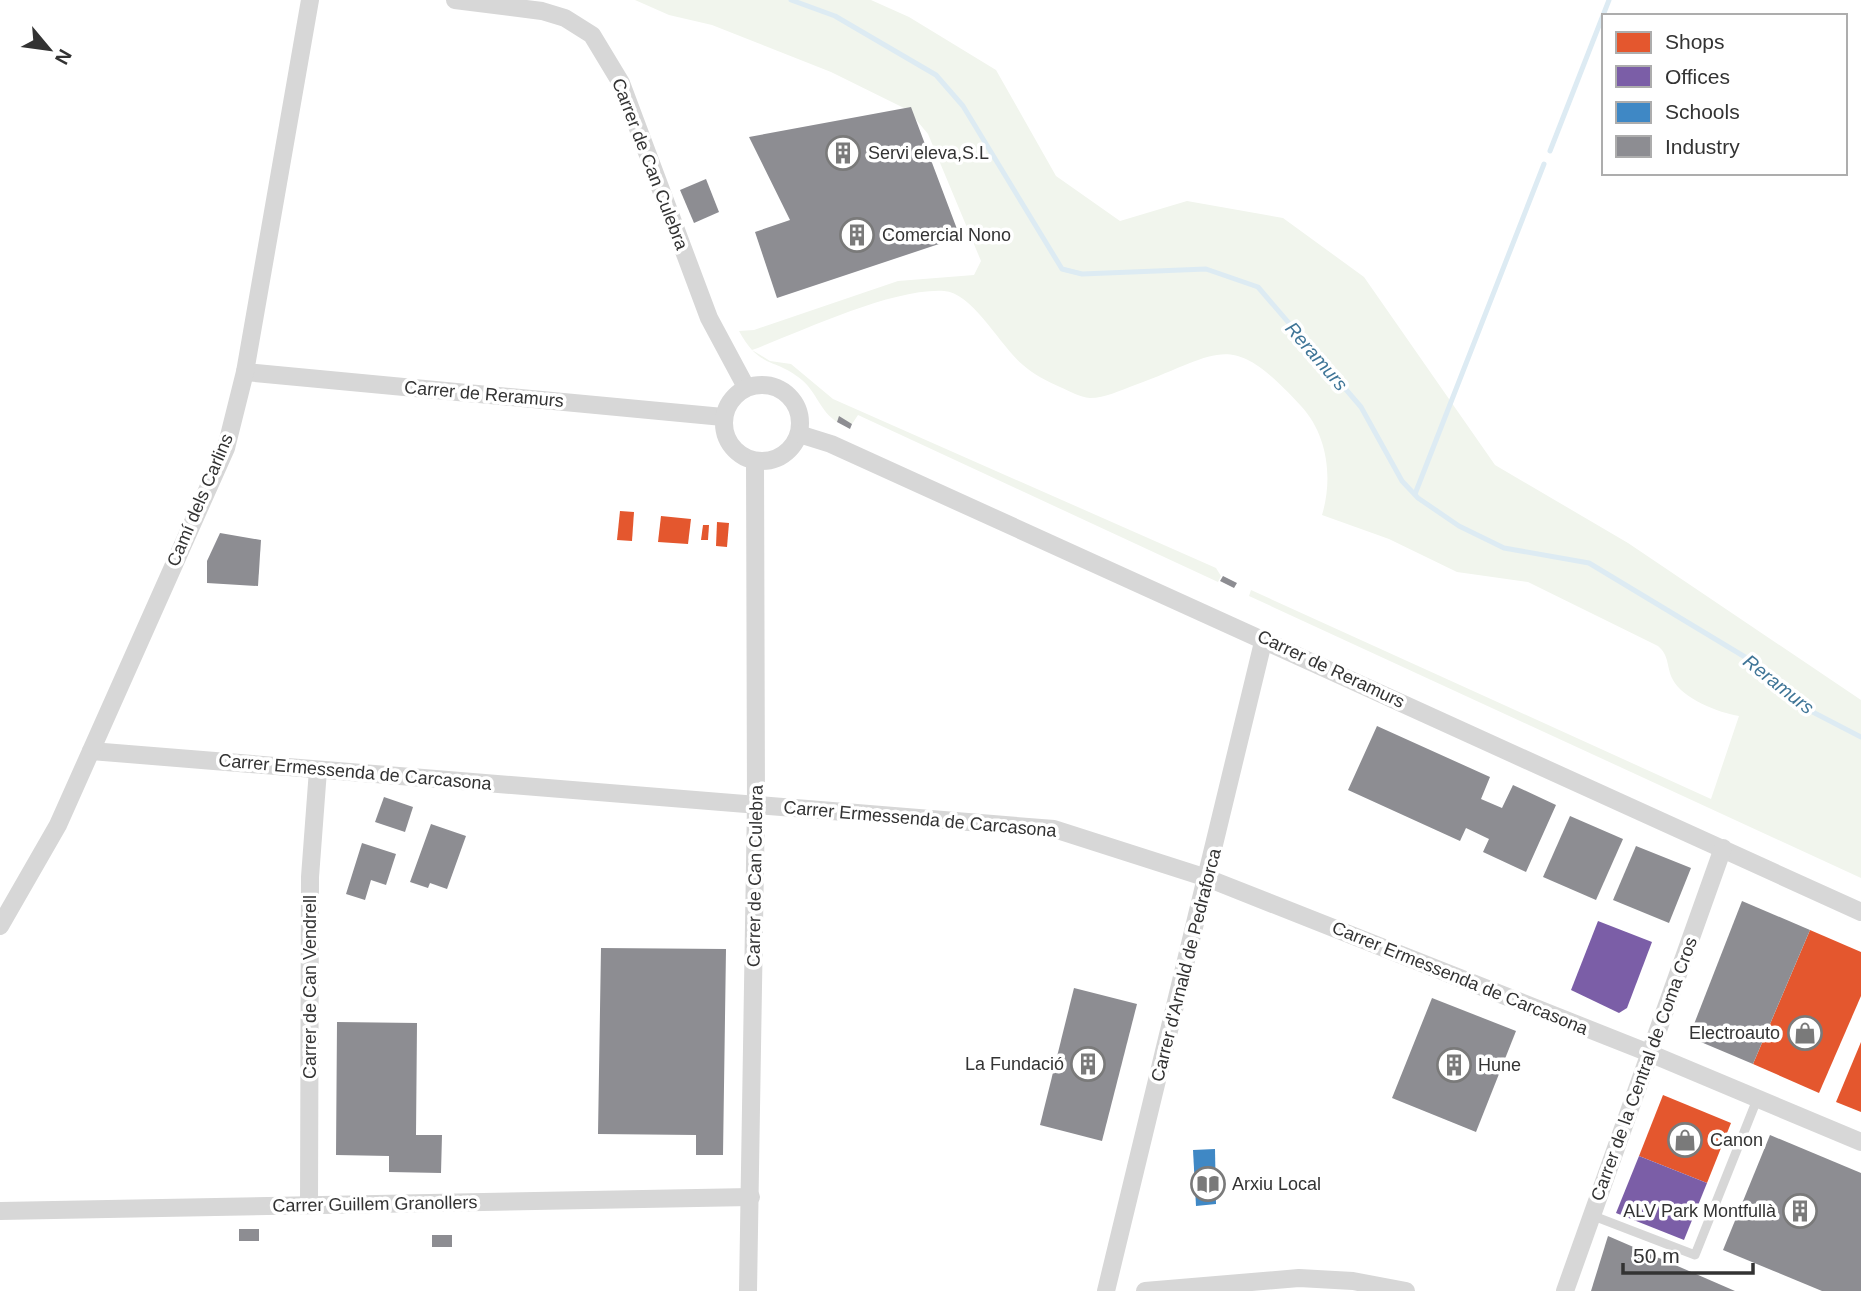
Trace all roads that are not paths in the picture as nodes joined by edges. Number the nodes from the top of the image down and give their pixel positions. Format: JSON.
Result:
{"nodes":[{"id":1,"x":310,"y":0,"type":"edge"},
{"id":2,"x":455,"y":0,"type":"edge"},
{"id":3,"x":245,"y":372,"type":"junction"},
{"id":4,"x":746,"y":387,"type":"junction"},
{"id":5,"x":723,"y":417,"type":"junction"},
{"id":6,"x":799,"y":433,"type":"junction"},
{"id":7,"x":755,"y":461,"type":"junction"},
{"id":8,"x":1264,"y":638,"type":"junction"},
{"id":9,"x":91,"y":751,"type":"junction"},
{"id":10,"x":318,"y":770,"type":"junction"},
{"id":11,"x":756,"y":804,"type":"junction"},
{"id":12,"x":1723,"y":848,"type":"junction"},
{"id":13,"x":1207,"y":878,"type":"junction"},
{"id":14,"x":1861,"y":912,"type":"edge"},
{"id":15,"x":0,"y":926,"type":"edge"},
{"id":16,"x":1649,"y":1053,"type":"junction"},
{"id":17,"x":1758,"y":1097,"type":"junction"},
{"id":18,"x":1861,"y":1142,"type":"edge"},
{"id":19,"x":751,"y":1197,"type":"junction"},
{"id":20,"x":309,"y":1205,"type":"junction"},
{"id":21,"x":4,"y":1209,"type":"edge"},
{"id":22,"x":1591,"y":1215,"type":"junction"},
{"id":23,"x":748,"y":1291,"type":"edge"},
{"id":24,"x":1106,"y":1291,"type":"edge"},
{"id":25,"x":1145,"y":1291,"type":"edge"},
{"id":26,"x":1406,"y":1291,"type":"edge"},
{"id":27,"x":1564,"y":1291,"type":"edge"}],
"edges":[{"from":1,"to":3,"type":"street","name":"Camí dels Carlins"},
{"from":2,"to":4,"type":"street","name":"Carrer de Can Culebra"},
{"from":3,"to":5,"type":"street","name":"Carrer de Reramurs"},
{"from":3,"to":9,"type":"street","name":"Camí dels Carlins"},
{"from":4,"to":5,"type":"street"},
{"from":4,"to":6,"type":"street"},
{"from":5,"to":7,"type":"street"},
{"from":6,"to":7,"type":"street"},
{"from":6,"to":8,"type":"street","name":"Carrer de Reramurs"},
{"from":7,"to":11,"type":"street","name":"Carrer de Can Culebra"},
{"from":8,"to":12,"type":"street","name":"Carrer de Reramurs"},
{"from":8,"to":13,"type":"street","name":"Carrer d'Arnald de Pedraforca"},
{"from":9,"to":10,"type":"street","name":"Carrer Ermessenda de Carcasona"},
{"from":9,"to":15,"type":"street","name":"Camí dels Carlins"},
{"from":10,"to":11,"type":"street","name":"Carrer Ermessenda de Carcasona"},
{"from":10,"to":20,"type":"street","name":"Carrer de Can Vendrell"},
{"from":11,"to":13,"type":"street","name":"Carrer Ermessenda de Carcasona"},
{"from":11,"to":19,"type":"street","name":"Carrer de Can Culebra"},
{"from":12,"to":14,"type":"street","name":"Carrer de Reramurs"},
{"from":12,"to":16,"type":"street","name":"Carrer de la Central de Coma Cros"},
{"from":13,"to":16,"type":"street","name":"Carrer Ermessenda de Carcasona"},
{"from":13,"to":24,"type":"street","name":"Carrer d'Arnald de Pedraforca"},
{"from":16,"to":17,"type":"street","name":"Carrer Ermessenda de Carcasona"},
{"from":16,"to":22,"type":"street","name":"Carrer de la Central de Coma Cros"},
{"from":17,"to":18,"type":"street","name":"Carrer Ermessenda de Carcasona"},
{"from":17,"to":22,"type":"lane"},
{"from":19,"to":20,"type":"street","name":"Carrer Guillem Granollers"},
{"from":19,"to":23,"type":"street","name":"Carrer de Can Culebra"},
{"from":20,"to":21,"type":"street","name":"Carrer Guillem Granollers"},
{"from":22,"to":27,"type":"street","name":"Carrer de la Central de Coma Cros"},
{"from":25,"to":26,"type":"street"}]}
